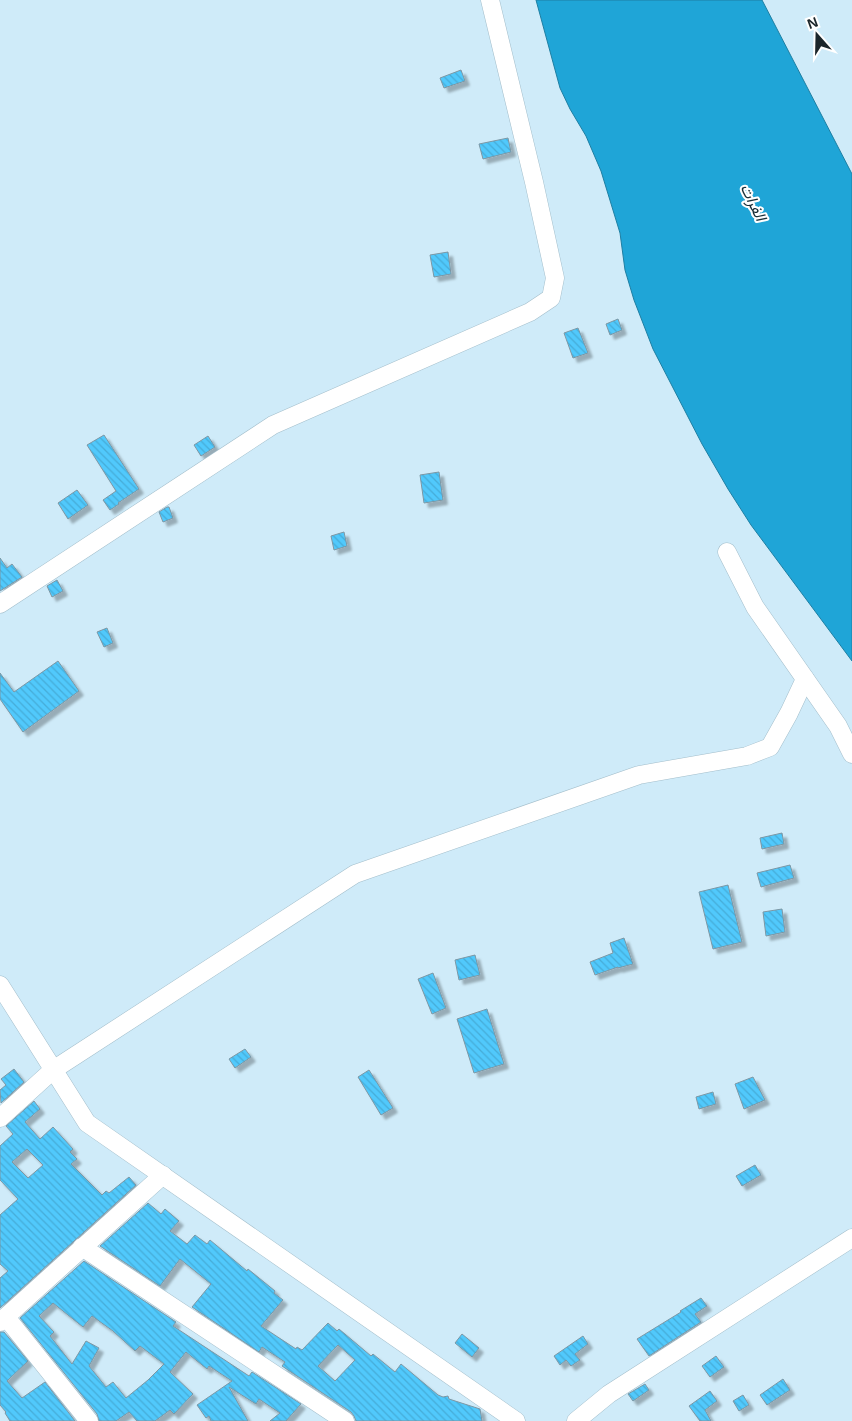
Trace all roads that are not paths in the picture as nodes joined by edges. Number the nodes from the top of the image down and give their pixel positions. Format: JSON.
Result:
{"nodes":[{"id":1,"x":490,"y":0,"type":"edge"},
{"id":2,"x":727,"y":552,"type":"dead end"},
{"id":3,"x":0,"y":604,"type":"edge"},
{"id":4,"x":805,"y":679,"type":"junction"},
{"id":5,"x":852,"y":754,"type":"edge"},
{"id":6,"x":0,"y":986,"type":"edge"},
{"id":7,"x":53,"y":1070,"type":"junction"},
{"id":8,"x":0,"y":1118,"type":"edge"},
{"id":9,"x":163,"y":1175,"type":"junction"},
{"id":10,"x":852,"y":1238,"type":"edge"},
{"id":11,"x":82,"y":1247,"type":"junction"},
{"id":12,"x":3,"y":1319,"type":"edge"},
{"id":13,"x":89,"y":1421,"type":"edge"},
{"id":14,"x":345,"y":1421,"type":"edge"},
{"id":15,"x":516,"y":1421,"type":"edge"},
{"id":16,"x":576,"y":1421,"type":"edge"}],
"edges":[{"from":1,"to":3,"type":"street"},
{"from":2,"to":4,"type":"street"},
{"from":4,"to":5,"type":"street"},
{"from":4,"to":7,"type":"street"},
{"from":6,"to":7,"type":"street"},
{"from":7,"to":8,"type":"street"},
{"from":7,"to":9,"type":"street"},
{"from":9,"to":11,"type":"street"},
{"from":9,"to":15,"type":"street"},
{"from":10,"to":16,"type":"street"},
{"from":11,"to":12,"type":"street"},
{"from":11,"to":14,"type":"street"},
{"from":12,"to":13,"type":"street"}]}
